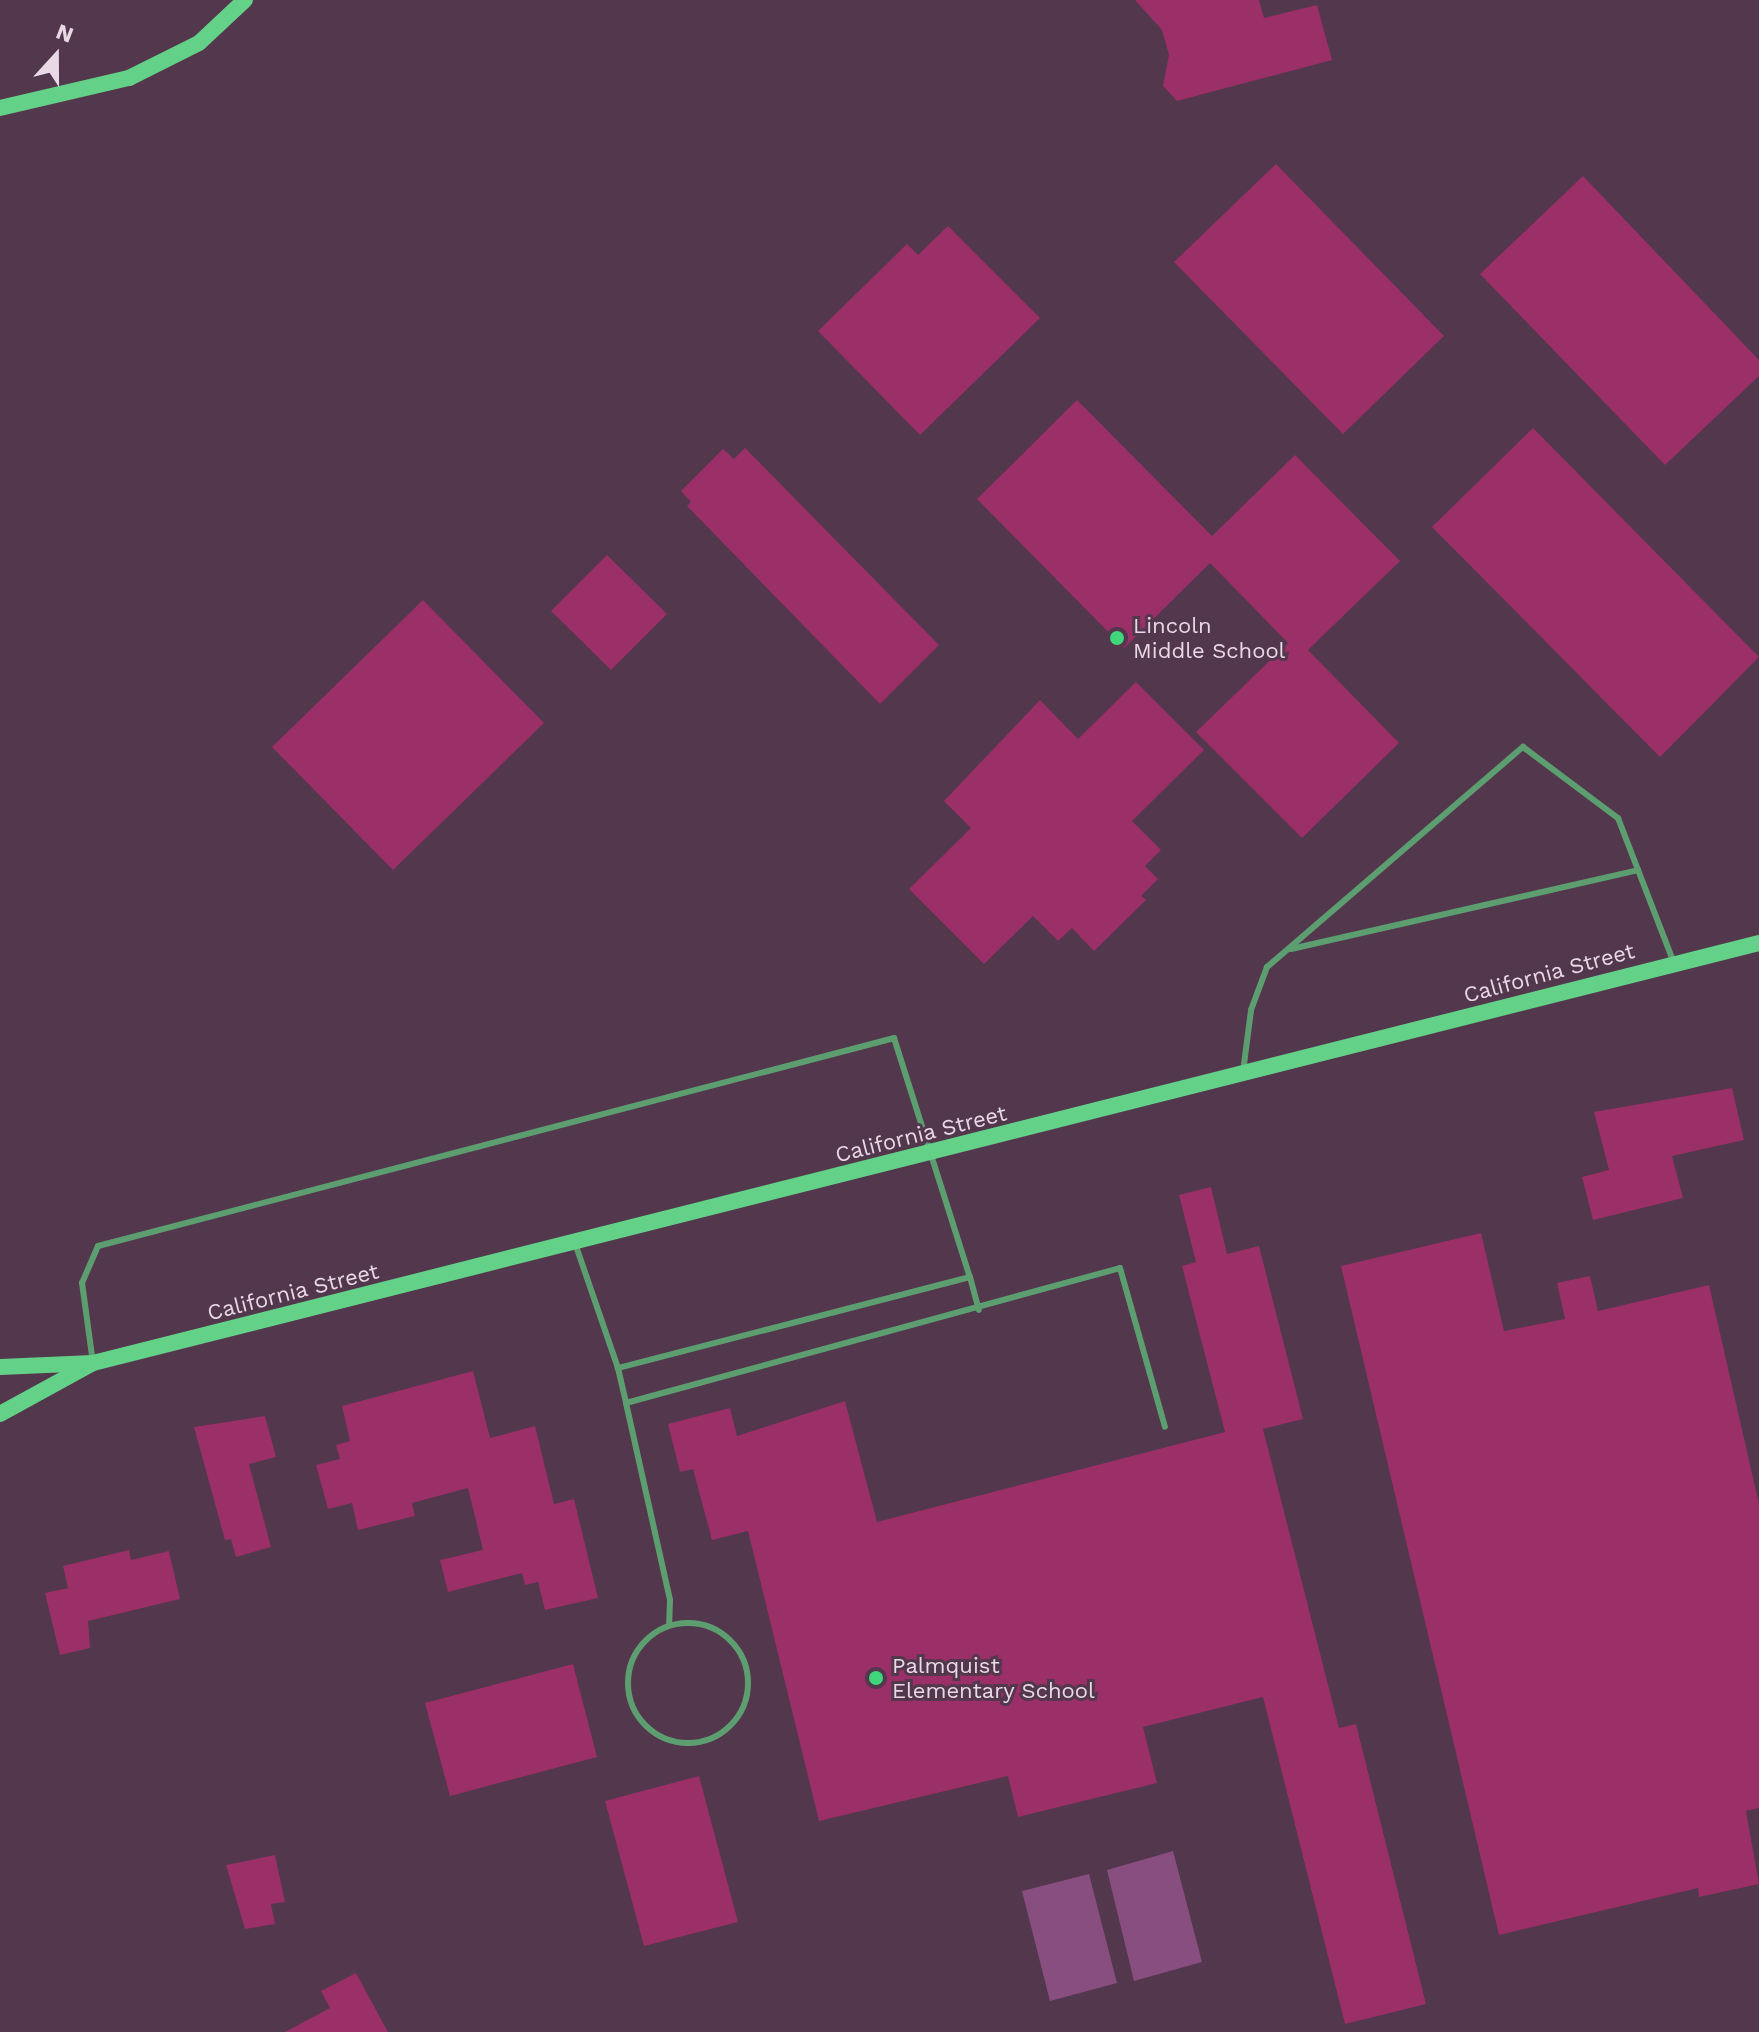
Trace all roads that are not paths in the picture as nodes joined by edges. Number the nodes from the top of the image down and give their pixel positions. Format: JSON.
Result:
{"nodes":[{"id":1,"x":245,"y":0,"type":"edge"},
{"id":2,"x":0,"y":108,"type":"edge"},
{"id":3,"x":1638,"y":870,"type":"junction"},
{"id":4,"x":1759,"y":943,"type":"edge"},
{"id":5,"x":1287,"y":949,"type":"junction"},
{"id":6,"x":1674,"y":963,"type":"junction"},
{"id":7,"x":1242,"y":1076,"type":"junction"},
{"id":8,"x":930,"y":1153,"type":"junction"},
{"id":9,"x":576,"y":1246,"type":"junction"},
{"id":10,"x":970,"y":1277,"type":"junction"},
{"id":11,"x":979,"y":1310,"type":"junction"},
{"id":12,"x":93,"y":1363,"type":"junction"},
{"id":13,"x":0,"y":1367,"type":"edge"},
{"id":14,"x":618,"y":1368,"type":"junction"},
{"id":15,"x":626,"y":1403,"type":"junction"},
{"id":16,"x":0,"y":1414,"type":"edge"},
{"id":17,"x":1165,"y":1427,"type":"dead end"},
{"id":18,"x":669,"y":1625,"type":"junction"}],
"edges":[{"from":1,"to":2,"type":"main road"},
{"from":3,"to":5,"type":"lane"},
{"from":3,"to":5,"type":"lane"},
{"from":3,"to":6,"type":"lane"},
{"from":4,"to":6,"type":"main road","name":"California Street"},
{"from":5,"to":7,"type":"lane"},
{"from":6,"to":7,"type":"main road","name":"California Street"},
{"from":7,"to":8,"type":"main road","name":"California Street"},
{"from":8,"to":9,"type":"main road","name":"California Street"},
{"from":8,"to":10,"type":"lane"},
{"from":8,"to":12,"type":"lane"},
{"from":9,"to":12,"type":"main road","name":"California Street"},
{"from":9,"to":14,"type":"lane"},
{"from":10,"to":11,"type":"lane"},
{"from":10,"to":14,"type":"lane"},
{"from":11,"to":15,"type":"lane"},
{"from":11,"to":17,"type":"lane"},
{"from":12,"to":13,"type":"main road","name":"California Street"},
{"from":12,"to":16,"type":"main road","name":"California Street"},
{"from":14,"to":15,"type":"lane"},
{"from":15,"to":18,"type":"lane"},
{"from":18,"to":18,"type":"lane"}]}
